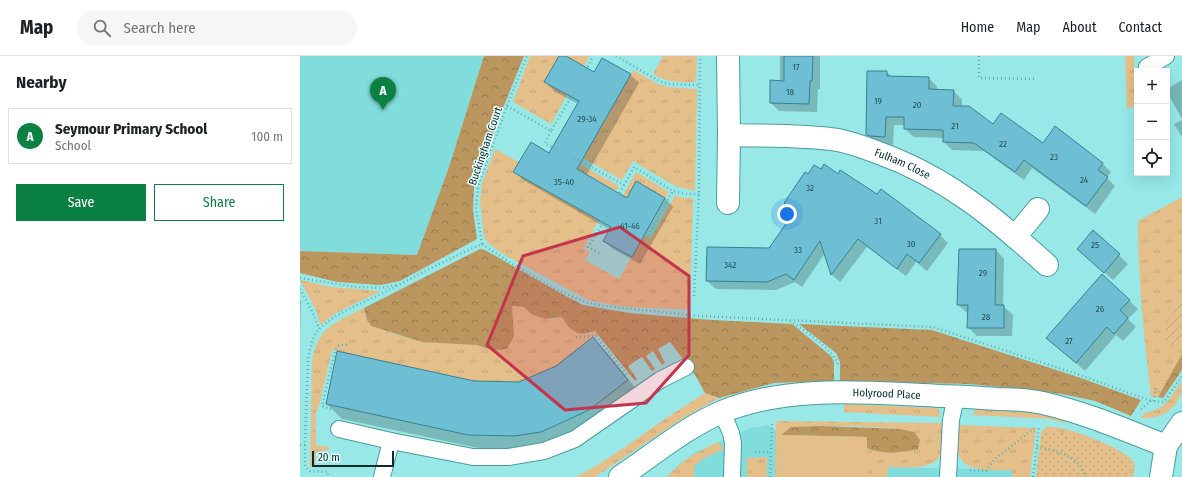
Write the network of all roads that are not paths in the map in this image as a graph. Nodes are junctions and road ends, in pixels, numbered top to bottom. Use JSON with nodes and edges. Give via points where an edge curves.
{"nodes":[{"id":1,"x":728,"y":56,"type":"edge"},
{"id":2,"x":1166,"y":56,"type":"edge"},
{"id":3,"x":1147,"y":67,"type":"dead end"},
{"id":4,"x":729,"y":135,"type":"junction"},
{"id":5,"x":728,"y":203,"type":"dead end"},
{"id":6,"x":1038,"y":209,"type":"dead end"},
{"id":7,"x":1015,"y":237,"type":"junction"},
{"id":8,"x":1047,"y":265,"type":"dead end"},
{"id":9,"x":686,"y":366,"type":"dead end"},
{"id":10,"x":956,"y":396,"type":"junction"},
{"id":11,"x":722,"y":412,"type":"junction"},
{"id":12,"x":1182,"y":423,"type":"edge"},
{"id":13,"x":339,"y":429,"type":"road end"},
{"id":14,"x":391,"y":441,"type":"junction"},
{"id":15,"x":1166,"y":446,"type":"junction"},
{"id":16,"x":948,"y":473,"type":"edge"},
{"id":17,"x":382,"y":477,"type":"edge"},
{"id":18,"x":620,"y":477,"type":"edge"},
{"id":19,"x":732,"y":477,"type":"edge"},
{"id":20,"x":1161,"y":477,"type":"edge"}],
"edges":[{"from":1,"to":4,"type":"street"},
{"from":2,"to":3,"type":"lane"},
{"from":4,"to":5,"type":"street"},
{"from":4,"to":7,"type":"street","name":"Fulham Close","via":[[808,137],[839,141],[900,160],[975,204]]},
{"from":6,"to":7,"type":"street"},
{"from":7,"to":8,"type":"street","name":"Fulham Close"},
{"from":9,"to":14,"type":"lane","via":[[660,380],[574,439],[544,451],[508,457],[473,457]]},
{"from":10,"to":11,"type":"street","name":"Holyrood Place","via":[[800,394],[771,398]]},
{"from":10,"to":15,"type":"street","name":"Holyrood Place","via":[[1042,402],[1078,412]]},
{"from":10,"to":16,"type":"lane","via":[[950,420]]},
{"from":11,"to":18,"type":"street","name":"Holyrood Place","via":[[694,427]]},
{"from":11,"to":19,"type":"lane","via":[[731,433]]},
{"from":12,"to":15,"type":"street"},
{"from":13,"to":14,"type":"lane"},
{"from":14,"to":17,"type":"lane"},
{"from":15,"to":20,"type":"street"}]}
